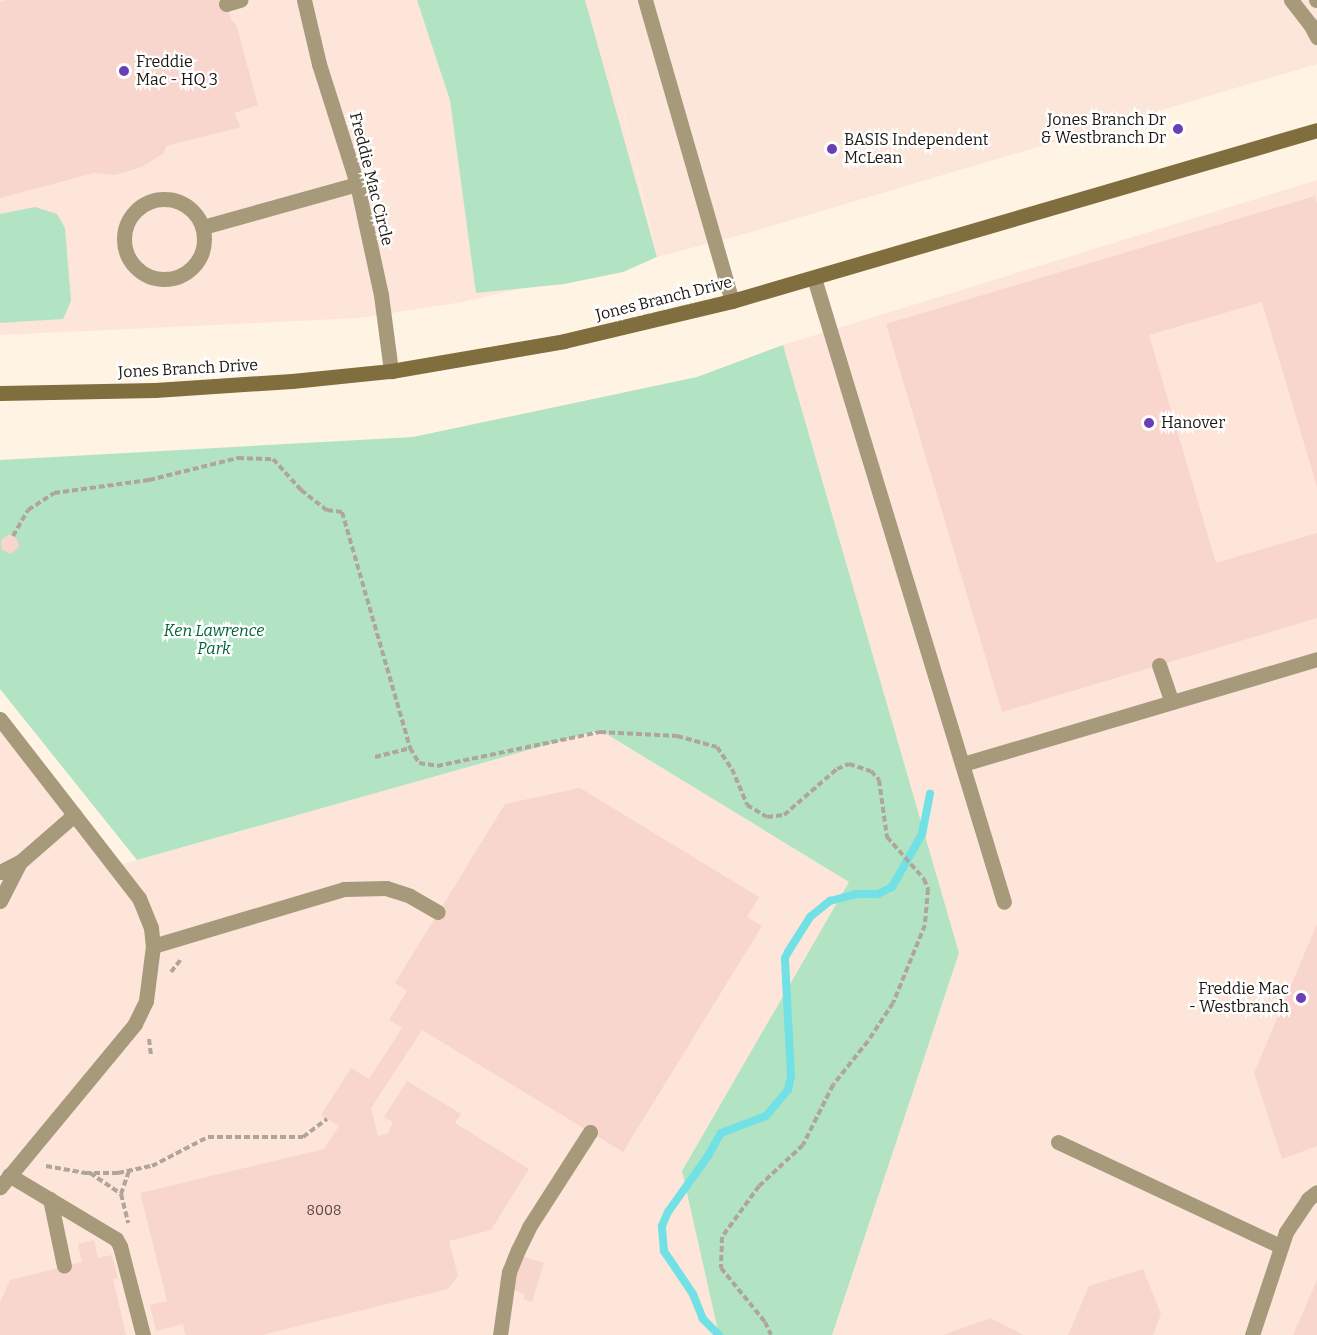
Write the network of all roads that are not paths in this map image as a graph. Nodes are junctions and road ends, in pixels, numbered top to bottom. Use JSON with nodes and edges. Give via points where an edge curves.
{"nodes":[{"id":1,"x":304,"y":0,"type":"edge"},
{"id":2,"x":645,"y":0,"type":"edge"},
{"id":3,"x":1291,"y":0,"type":"edge"},
{"id":4,"x":1317,"y":37,"type":"edge"},
{"id":5,"x":1317,"y":130,"type":"edge"},
{"id":6,"x":357,"y":184,"type":"junction"},
{"id":7,"x":202,"y":227,"type":"junction"},
{"id":8,"x":814,"y":278,"type":"junction"},
{"id":9,"x":732,"y":301,"type":"junction"},
{"id":10,"x":391,"y":370,"type":"junction"},
{"id":11,"x":0,"y":393,"type":"edge"},
{"id":12,"x":1317,"y":659,"type":"edge"},
{"id":13,"x":1159,"y":665,"type":"dead end"},
{"id":14,"x":1172,"y":702,"type":"junction"},
{"id":15,"x":0,"y":719,"type":"edge"},
{"id":16,"x":963,"y":764,"type":"junction"},
{"id":17,"x":74,"y":815,"type":"junction"},
{"id":18,"x":20,"y":862,"type":"junction"},
{"id":19,"x":0,"y":872,"type":"edge"},
{"id":20,"x":0,"y":901,"type":"edge"},
{"id":21,"x":1004,"y":902,"type":"dead end"},
{"id":22,"x":438,"y":912,"type":"dead end"},
{"id":23,"x":153,"y":946,"type":"junction"},
{"id":24,"x":590,"y":1132,"type":"dead end"},
{"id":25,"x":1058,"y":1142,"type":"dead end"},
{"id":26,"x":5,"y":1181,"type":"edge"},
{"id":27,"x":1317,"y":1192,"type":"edge"},
{"id":28,"x":50,"y":1199,"type":"junction"},
{"id":29,"x":1280,"y":1246,"type":"junction"},
{"id":30,"x":64,"y":1266,"type":"dead end"},
{"id":31,"x":143,"y":1335,"type":"edge"},
{"id":32,"x":500,"y":1335,"type":"edge"},
{"id":33,"x":1252,"y":1335,"type":"edge"}],
"edges":[{"from":1,"to":6,"type":"street","name":"Freddie Mac Circle","via":[[319,64]]},
{"from":2,"to":9,"type":"street"},
{"from":3,"to":4,"type":"street"},
{"from":5,"to":8,"type":"main road","name":"Jones Branch Drive"},
{"from":6,"to":7,"type":"street"},
{"from":6,"to":10,"type":"street","name":"Freddie Mac Circle","via":[[381,295]]},
{"from":7,"to":7,"type":"street","via":[[190,208],[180,202],[157,199],[129,218],[123,243],[134,267],[145,275],[158,279],[178,277],[195,265],[202,254]]},
{"from":8,"to":9,"type":"main road","name":"Jones Branch Drive"},
{"from":8,"to":16,"type":"street"},
{"from":9,"to":10,"type":"main road","name":"Jones Branch Drive","via":[[564,341]]},
{"from":10,"to":11,"type":"main road","name":"Jones Branch Drive","via":[[199,388]]},
{"from":12,"to":14,"type":"street"},
{"from":13,"to":14,"type":"street"},
{"from":14,"to":16,"type":"street"},
{"from":15,"to":17,"type":"street"},
{"from":16,"to":21,"type":"street"},
{"from":17,"to":18,"type":"street"},
{"from":17,"to":23,"type":"street","via":[[140,898]]},
{"from":18,"to":19,"type":"street"},
{"from":18,"to":20,"type":"street"},
{"from":22,"to":23,"type":"street","via":[[386,888],[344,889]]},
{"from":23,"to":26,"type":"street","via":[[146,1001],[135,1024]]},
{"from":24,"to":32,"type":"street","via":[[518,1250],[509,1272]]},
{"from":25,"to":29,"type":"street"},
{"from":26,"to":28,"type":"street"},
{"from":27,"to":29,"type":"street","via":[[1293,1218]]},
{"from":28,"to":30,"type":"street"},
{"from":28,"to":31,"type":"street","via":[[116,1239]]},
{"from":29,"to":33,"type":"street"}]}
